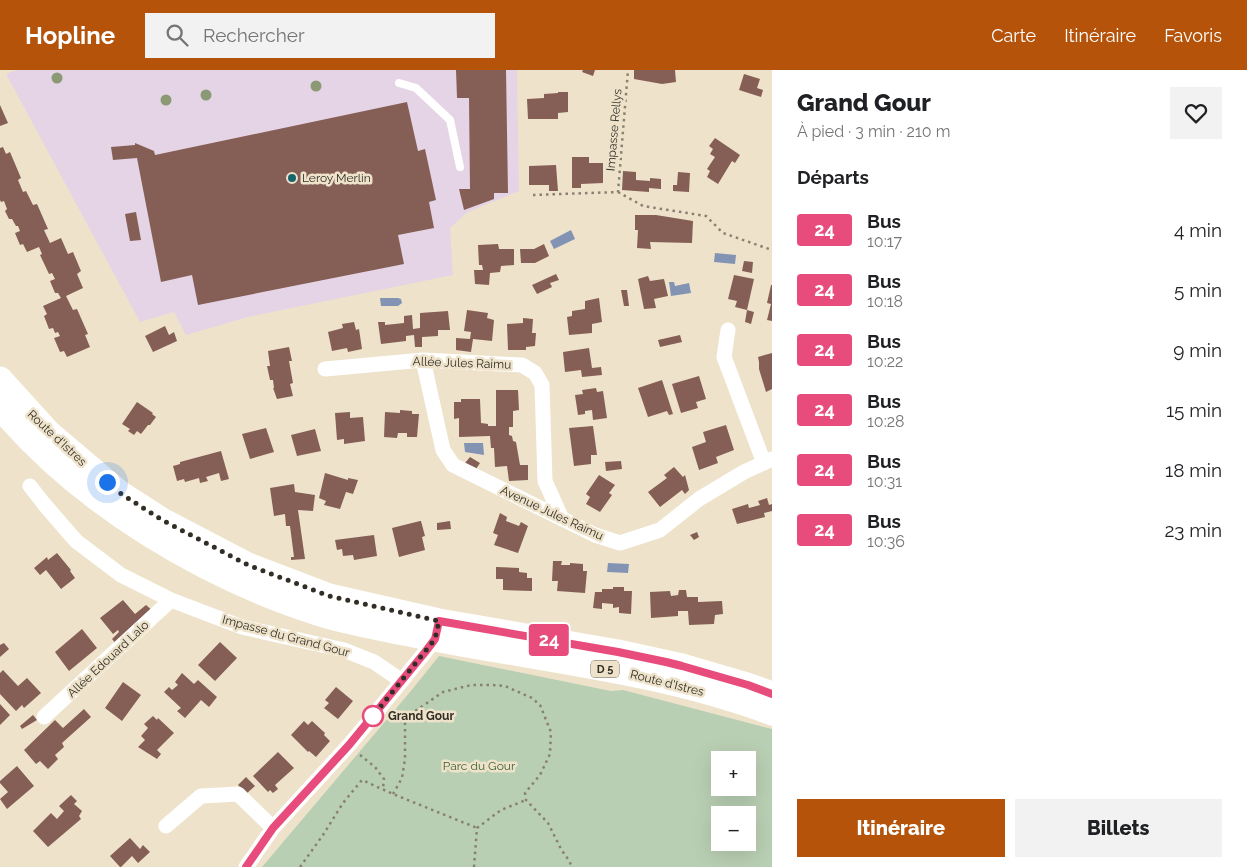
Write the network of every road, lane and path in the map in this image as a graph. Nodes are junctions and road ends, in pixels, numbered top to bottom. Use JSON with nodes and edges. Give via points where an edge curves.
{"nodes":[{"id":1,"x":628,"y":70,"type":"edge"},
{"id":2,"x":398,"y":83,"type":"dead end"},
{"id":3,"x":460,"y":167,"type":"dead end"},
{"id":4,"x":618,"y":192,"type":"junction"},
{"id":5,"x":533,"y":195,"type":"dead end"},
{"id":6,"x":772,"y":250,"type":"edge"},
{"id":7,"x":728,"y":330,"type":"dead end"},
{"id":8,"x":423,"y":360,"type":"junction"},
{"id":9,"x":325,"y":369,"type":"dead end"},
{"id":10,"x":0,"y":379,"type":"edge"},
{"id":11,"x":0,"y":407,"type":"edge"},
{"id":12,"x":768,"y":461,"type":"edge"},
{"id":13,"x":30,"y":486,"type":"dead end"},
{"id":14,"x":562,"y":519,"type":"junction"},
{"id":15,"x":171,"y":600,"type":"junction"},
{"id":16,"x":437,"y":630,"type":"junction"},
{"id":17,"x":402,"y":681,"type":"junction"},
{"id":18,"x":772,"y":694,"type":"edge"},
{"id":19,"x":772,"y":713,"type":"edge"},
{"id":20,"x":44,"y":717,"type":"dead end"},
{"id":21,"x":349,"y":745,"type":"junction"},
{"id":22,"x":383,"y":788,"type":"junction"},
{"id":23,"x":393,"y":794,"type":"junction"},
{"id":24,"x":526,"y":800,"type":"junction"},
{"id":25,"x":166,"y":826,"type":"dead end"},
{"id":26,"x":273,"y":828,"type":"junction"},
{"id":27,"x":477,"y":828,"type":"junction"},
{"id":28,"x":246,"y":867,"type":"edge"},
{"id":29,"x":300,"y":867,"type":"edge"},
{"id":30,"x":474,"y":867,"type":"edge"},
{"id":31,"x":570,"y":867,"type":"edge"}],
"edges":[{"from":1,"to":4,"type":"path","name":"Impasse Rellys"},
{"from":2,"to":3,"type":"lane","via":[[416,88],[450,120]]},
{"from":4,"to":5,"type":"path"},
{"from":4,"to":6,"type":"path","via":[[643,206],[706,216],[723,233]]},
{"from":7,"to":12,"type":"street","via":[[724,356]]},
{"from":8,"to":9,"type":"street","name":"Allée Jules Raimu"},
{"from":8,"to":14,"type":"street","name":"Avenue Jules Raimu","via":[[443,450],[453,464]]},
{"from":8,"to":14,"type":"street","name":"Allée Jules Raimu","via":[[522,365],[535,373],[542,385],[545,481]]},
{"from":10,"to":16,"type":"main road","name":"Route d'Istres","number":"D 5","via":[[68,450],[120,493],[162,520],[248,565],[329,596]]},
{"from":11,"to":16,"type":"main road","name":"Route d'Istres","number":"D 5","via":[[81,485],[138,527],[205,566],[327,616],[365,625]]},
{"from":12,"to":14,"type":"street","name":"Avenue Jules Raimu","via":[[699,499],[660,530],[620,543],[595,536]]},
{"from":13,"to":15,"type":"street","name":"Impasse du Grand Gour","via":[[76,541],[121,575]]},
{"from":15,"to":17,"type":"street","name":"Impasse du Grand Gour","via":[[242,626],[344,650],[374,662]]},
{"from":15,"to":20,"type":"street","name":"Allée Edouard Lalo"},
{"from":16,"to":17,"type":"street"},
{"from":16,"to":18,"type":"main road","name":"Route d'Istres","number":"D 5","via":[[618,652],[710,674]]},
{"from":16,"to":19,"type":"main road","name":"Route d'Istres","number":"D 5","via":[[675,684]]},
{"from":17,"to":21,"type":"street"},
{"from":21,"to":22,"type":"path","via":[[375,767],[384,779]]},
{"from":21,"to":26,"type":"street"},
{"from":22,"to":23,"type":"path"},
{"from":22,"to":29,"type":"path","via":[[362,780]]},
{"from":23,"to":24,"type":"path","via":[[402,778],[406,759],[405,718],[443,692],[492,684],[506,686],[532,698],[540,705],[551,732],[550,754],[540,775],[525,793]]},
{"from":23,"to":27,"type":"path"},
{"from":24,"to":27,"type":"path","via":[[501,810]]},
{"from":24,"to":31,"type":"path","via":[[548,823]]},
{"from":25,"to":26,"type":"street","via":[[201,796],[238,794]]},
{"from":26,"to":28,"type":"street"},
{"from":27,"to":30,"type":"path"}]}
